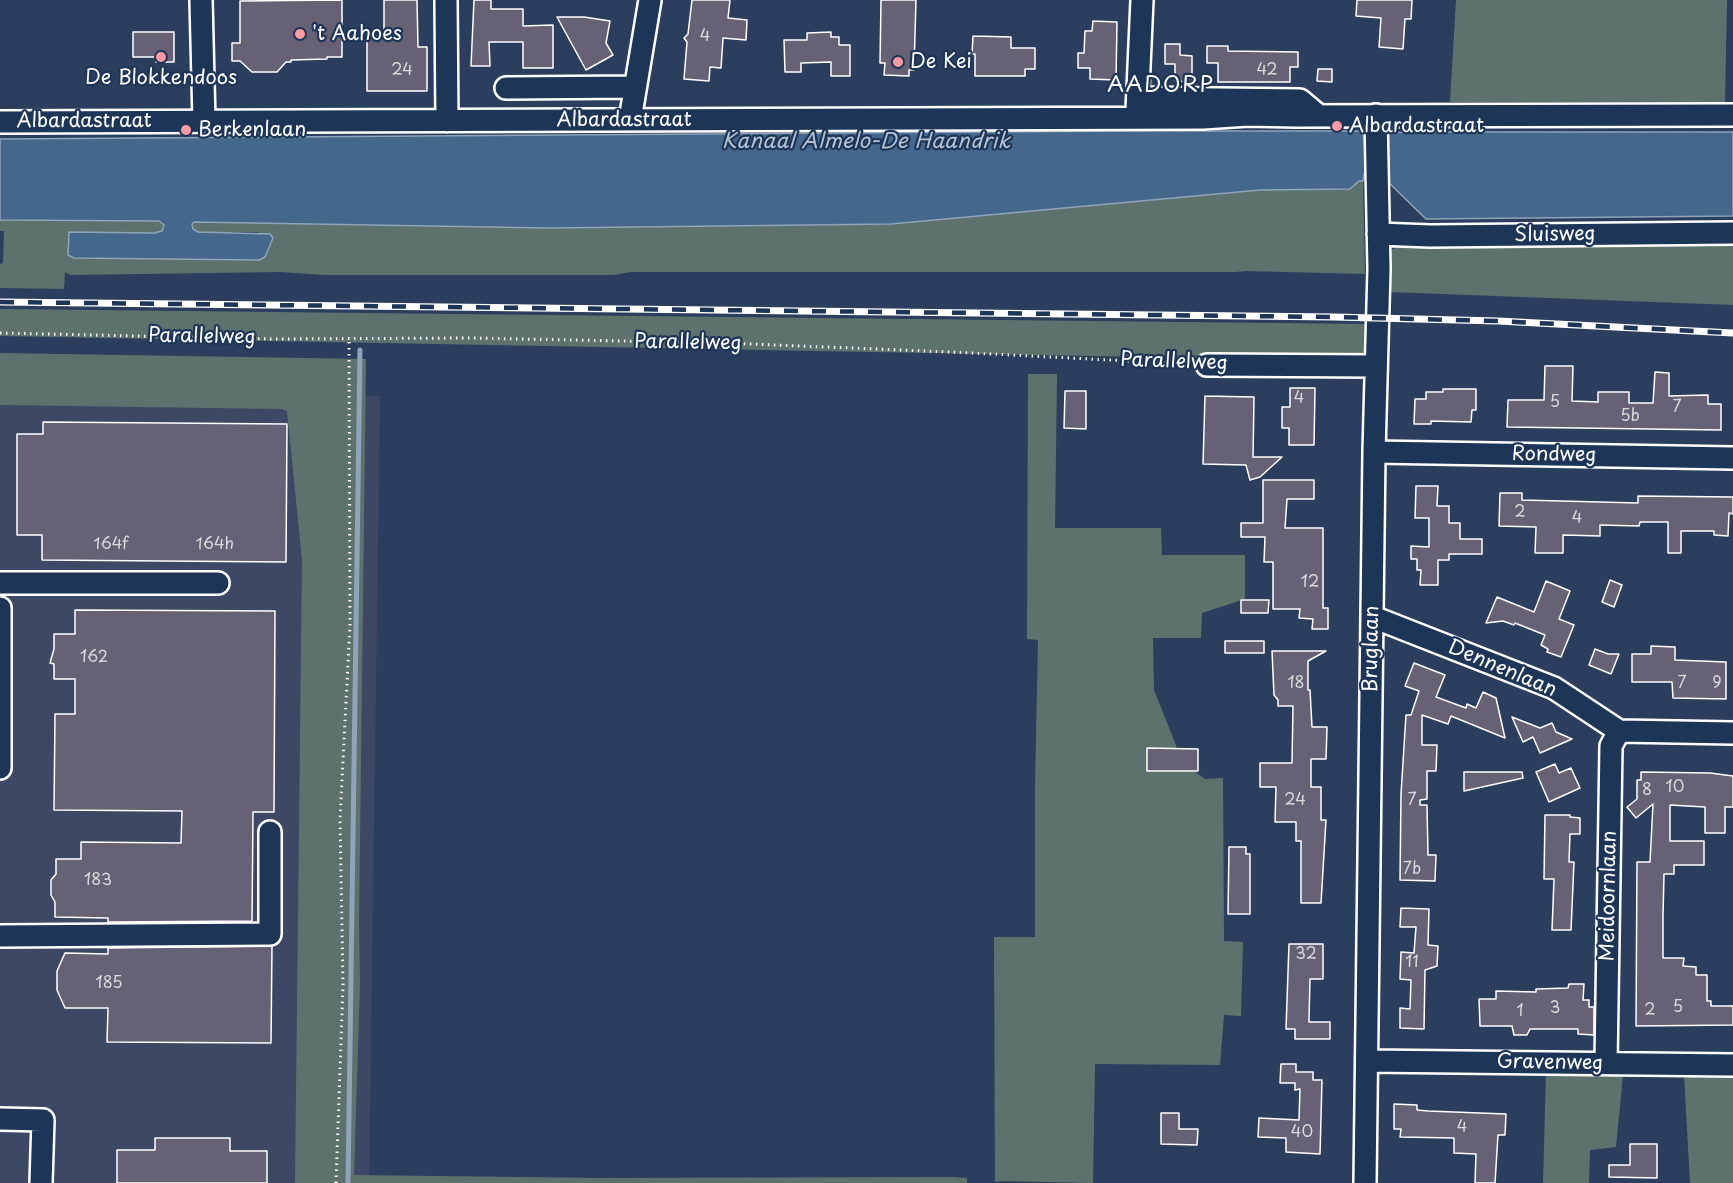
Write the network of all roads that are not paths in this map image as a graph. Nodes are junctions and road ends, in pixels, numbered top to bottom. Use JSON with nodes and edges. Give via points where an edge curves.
{"nodes":[{"id":1,"x":446,"y":0,"type":"edge"},
{"id":2,"x":650,"y":0,"type":"edge"},
{"id":3,"x":1142,"y":0,"type":"edge"},
{"id":4,"x":202,"y":10,"type":"edge"},
{"id":5,"x":635,"y":87,"type":"junction"},
{"id":6,"x":506,"y":88,"type":"dead end"},
{"id":7,"x":1137,"y":108,"type":"junction"},
{"id":8,"x":1376,"y":115,"type":"junction"},
{"id":9,"x":1733,"y":115,"type":"edge"},
{"id":10,"x":630,"y":120,"type":"junction"},
{"id":11,"x":204,"y":121,"type":"junction"},
{"id":12,"x":447,"y":121,"type":"junction"},
{"id":13,"x":0,"y":122,"type":"edge"},
{"id":14,"x":1733,"y":233,"type":"edge"},
{"id":15,"x":1378,"y":234,"type":"junction"},
{"id":16,"x":1207,"y":365,"type":"road end"},
{"id":17,"x":1376,"y":366,"type":"junction"},
{"id":18,"x":1374,"y":453,"type":"junction"},
{"id":19,"x":1733,"y":458,"type":"edge"},
{"id":20,"x":0,"y":583,"type":"edge"},
{"id":21,"x":218,"y":583,"type":"dead end"},
{"id":22,"x":0,"y":608,"type":"edge"},
{"id":23,"x":1373,"y":616,"type":"junction"},
{"id":24,"x":1619,"y":731,"type":"junction"},
{"id":25,"x":1733,"y":733,"type":"edge"},
{"id":26,"x":0,"y":768,"type":"edge"},
{"id":27,"x":270,"y":832,"type":"dead end"},
{"id":28,"x":0,"y":936,"type":"edge"},
{"id":29,"x":1367,"y":1061,"type":"junction"},
{"id":30,"x":1606,"y":1063,"type":"junction"},
{"id":31,"x":1733,"y":1065,"type":"edge"},
{"id":32,"x":0,"y":1119,"type":"edge"},
{"id":33,"x":41,"y":1183,"type":"edge"},
{"id":34,"x":1365,"y":1183,"type":"edge"}],
"edges":[{"from":1,"to":12,"type":"street"},
{"from":2,"to":5,"type":"street"},
{"from":3,"to":7,"type":"street"},
{"from":4,"to":11,"type":"street"},
{"from":5,"to":6,"type":"street","name":"Albardastraat"},
{"from":5,"to":10,"type":"street"},
{"from":7,"to":8,"type":"street","name":"Albardastraat","via":[[1203,118]]},
{"from":7,"to":10,"type":"street","name":"Albardastraat"},
{"from":8,"to":9,"type":"street","name":"Albardastraat"},
{"from":8,"to":15,"type":"street","name":"Bruglaan"},
{"from":10,"to":12,"type":"street","name":"Albardastraat"},
{"from":11,"to":12,"type":"street","name":"Albardastraat"},
{"from":11,"to":13,"type":"street","name":"Albardastraat"},
{"from":14,"to":15,"type":"street","name":"Sluisweg"},
{"from":15,"to":17,"type":"street","name":"Bruglaan"},
{"from":16,"to":17,"type":"street","name":"Parallelweg"},
{"from":17,"to":18,"type":"street","name":"Bruglaan"},
{"from":18,"to":19,"type":"street","name":"Rondweg"},
{"from":18,"to":23,"type":"street","name":"Bruglaan"},
{"from":20,"to":21,"type":"street"},
{"from":22,"to":26,"type":"street"},
{"from":23,"to":24,"type":"street","name":"Dennenlaan","via":[[1554,688]]},
{"from":23,"to":29,"type":"street","name":"Bruglaan"},
{"from":24,"to":25,"type":"street"},
{"from":24,"to":30,"type":"street","name":"Meidoornlaan","via":[[1611,746]]},
{"from":27,"to":28,"type":"street","via":[[270,934]]},
{"from":29,"to":30,"type":"street","name":"Gravenweg"},
{"from":29,"to":34,"type":"street","name":"Bruglaan"},
{"from":30,"to":31,"type":"street","name":"Gravenweg"},
{"from":32,"to":33,"type":"street","via":[[43,1120]]}]}
